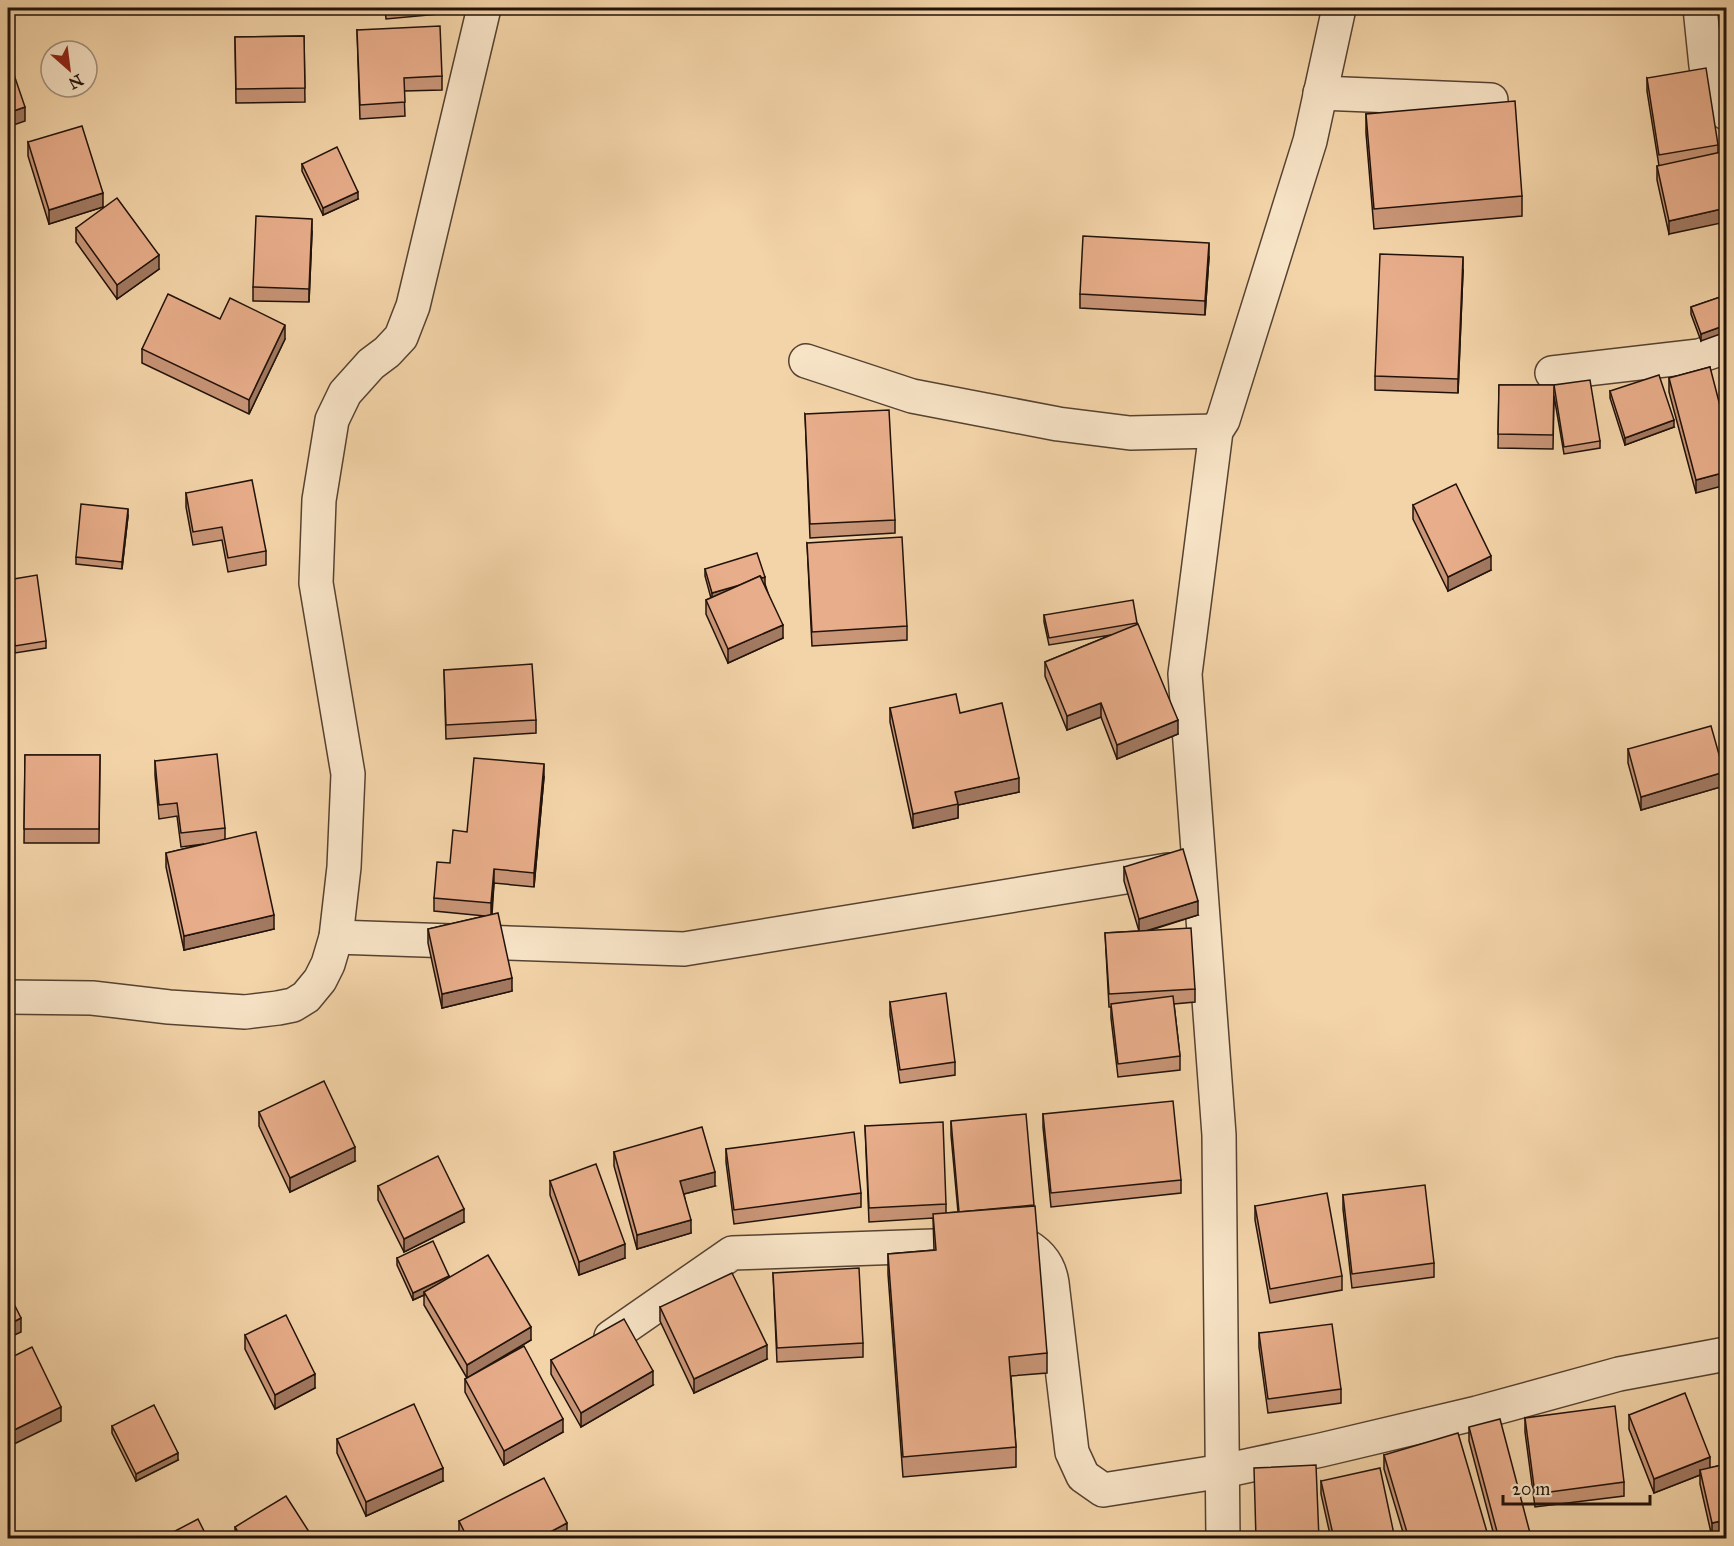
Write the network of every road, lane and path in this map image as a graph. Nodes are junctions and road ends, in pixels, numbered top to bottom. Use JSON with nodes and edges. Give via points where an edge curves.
{"nodes":[{"id":1,"x":484,"y":8,"type":"edge"},
{"id":2,"x":1339,"y":8,"type":"edge"},
{"id":3,"x":1701,"y":8,"type":"edge"},
{"id":4,"x":1320,"y":93,"type":"junction"},
{"id":5,"x":1491,"y":100,"type":"dead end"},
{"id":6,"x":1726,"y":113,"type":"edge"},
{"id":7,"x":1726,"y":347,"type":"edge"},
{"id":8,"x":806,"y":361,"type":"dead end"},
{"id":9,"x":1552,"y":373,"type":"dead end"},
{"id":10,"x":1216,"y":431,"type":"junction"},
{"id":11,"x":1198,"y":865,"type":"junction"},
{"id":12,"x":336,"y":937,"type":"junction"},
{"id":13,"x":8,"y":997,"type":"edge"},
{"id":14,"x":611,"y":1337,"type":"edge"},
{"id":15,"x":1726,"y":1354,"type":"edge"},
{"id":16,"x":1223,"y":1471,"type":"junction"},
{"id":17,"x":1223,"y":1539,"type":"edge"}],
"edges":[{"from":1,"to":12,"type":"street","via":[[413,306],[401,337],[345,393],[332,420],[319,500],[316,583],[348,774]]},
{"from":2,"to":4,"type":"street"},
{"from":3,"to":6,"type":"street","via":[[1706,66]]},
{"from":4,"to":5,"type":"street"},
{"from":4,"to":10,"type":"street","via":[[1310,141]]},
{"from":7,"to":9,"type":"street","via":[[1700,356]]},
{"from":8,"to":10,"type":"street","via":[[912,396],[1058,424],[1130,434]]},
{"from":10,"to":11,"type":"street","via":[[1185,674]]},
{"from":11,"to":12,"type":"street","via":[[684,949]]},
{"from":11,"to":16,"type":"street","via":[[1219,1135]]},
{"from":12,"to":13,"type":"street","via":[[320,980],[306,997],[278,1008],[245,1012],[92,998]]},
{"from":14,"to":16,"type":"street","via":[[732,1253],[1020,1242],[1040,1255],[1051,1276],[1072,1452],[1083,1476],[1103,1490]]},
{"from":15,"to":16,"type":"street","via":[[1620,1374],[1477,1413]]},
{"from":16,"to":17,"type":"street"}]}
